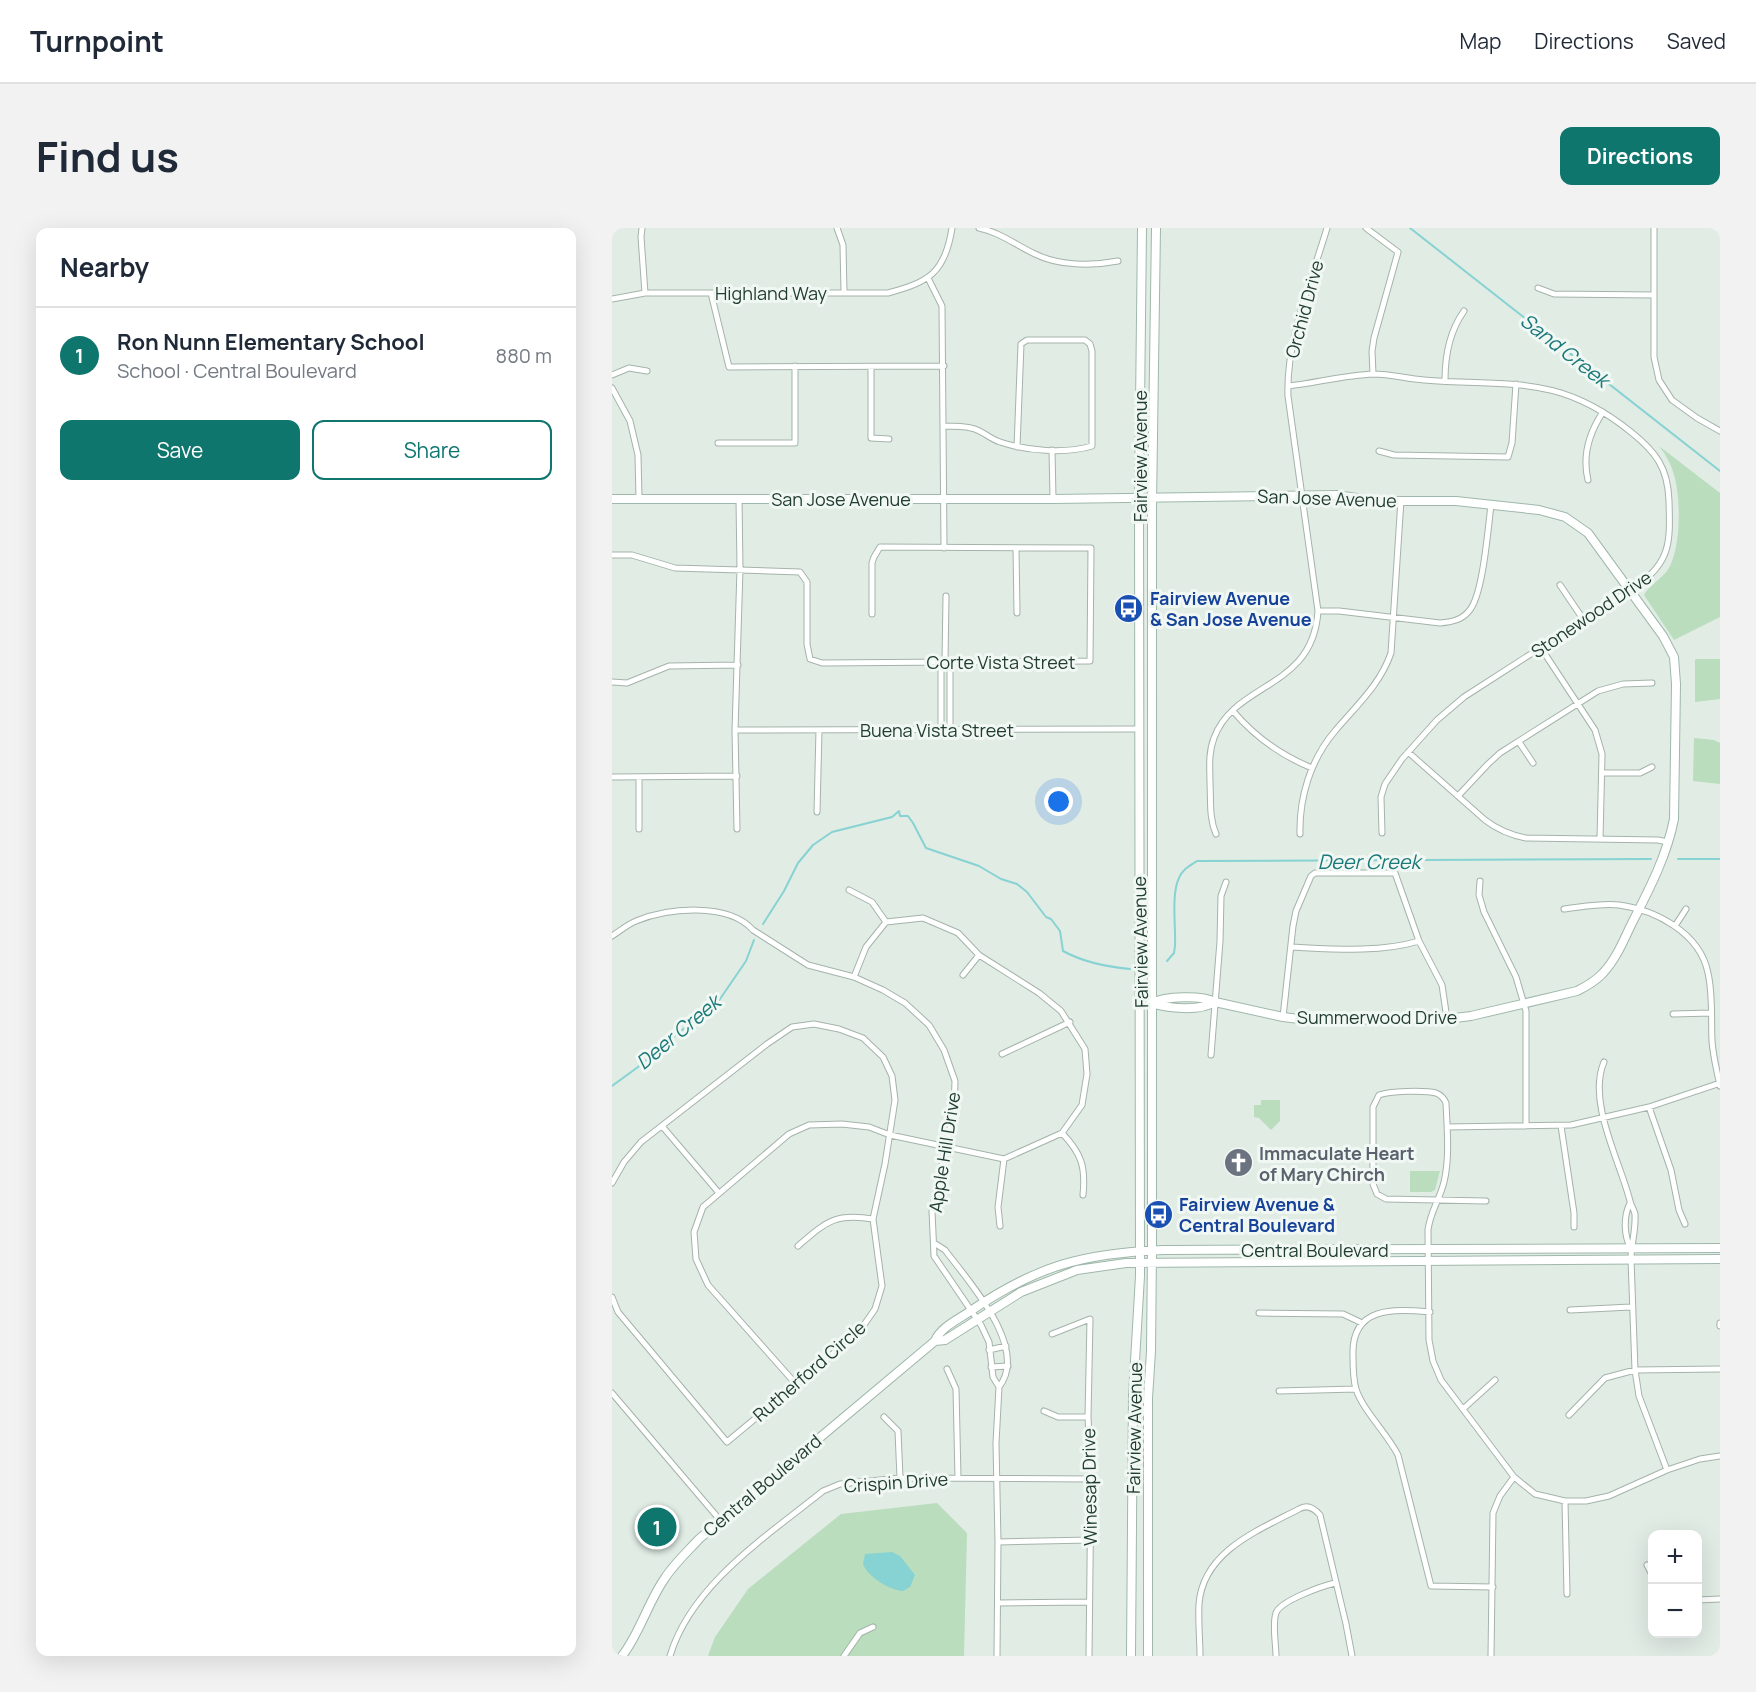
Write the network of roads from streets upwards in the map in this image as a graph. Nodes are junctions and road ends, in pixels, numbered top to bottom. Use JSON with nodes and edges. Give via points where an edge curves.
{"nodes":[{"id":1,"x":642,"y":228,"type":"edge"},
{"id":2,"x":837,"y":228,"type":"edge"},
{"id":3,"x":952,"y":228,"type":"edge"},
{"id":4,"x":979,"y":228,"type":"edge"},
{"id":5,"x":1142,"y":228,"type":"edge"},
{"id":6,"x":1156,"y":228,"type":"edge"},
{"id":7,"x":1327,"y":228,"type":"edge"},
{"id":8,"x":1366,"y":228,"type":"edge"},
{"id":9,"x":1654,"y":228,"type":"edge"},
{"id":10,"x":1118,"y":261,"type":"dead end"},
{"id":11,"x":928,"y":278,"type":"junction"},
{"id":12,"x":1538,"y":288,"type":"dead end"},
{"id":13,"x":844,"y":292,"type":"junction"},
{"id":14,"x":645,"y":293,"type":"junction"},
{"id":15,"x":711,"y":293,"type":"junction"},
{"id":16,"x":1654,"y":295,"type":"junction"},
{"id":17,"x":612,"y":299,"type":"edge"},
{"id":18,"x":1464,"y":311,"type":"dead end"},
{"id":19,"x":795,"y":366,"type":"junction"},
{"id":20,"x":944,"y":366,"type":"junction"},
{"id":21,"x":870,"y":368,"type":"junction"},
{"id":22,"x":647,"y":371,"type":"dead end"},
{"id":23,"x":1373,"y":374,"type":"junction"},
{"id":24,"x":612,"y":375,"type":"edge"},
{"id":25,"x":1445,"y":380,"type":"junction"},
{"id":26,"x":1516,"y":384,"type":"junction"},
{"id":27,"x":1288,"y":386,"type":"junction"},
{"id":28,"x":612,"y":388,"type":"edge"},
{"id":29,"x":1603,"y":412,"type":"junction"},
{"id":30,"x":944,"y":426,"type":"junction"},
{"id":31,"x":1720,"y":431,"type":"edge"},
{"id":32,"x":889,"y":439,"type":"dead end"},
{"id":33,"x":718,"y":443,"type":"dead end"},
{"id":34,"x":1017,"y":447,"type":"junction"},
{"id":35,"x":1052,"y":450,"type":"junction"},
{"id":36,"x":1379,"y":451,"type":"dead end"},
{"id":37,"x":1588,"y":480,"type":"dead end"},
{"id":38,"x":1302,"y":495,"type":"junction"},
{"id":39,"x":1139,"y":497,"type":"junction"},
{"id":40,"x":1152,"y":497,"type":"junction"},
{"id":41,"x":612,"y":499,"type":"edge"},
{"id":42,"x":739,"y":499,"type":"junction"},
{"id":43,"x":943,"y":499,"type":"junction"},
{"id":44,"x":1053,"y":499,"type":"junction"},
{"id":45,"x":639,"y":500,"type":"junction"},
{"id":46,"x":1401,"y":500,"type":"junction"},
{"id":47,"x":1491,"y":505,"type":"junction"},
{"id":48,"x":944,"y":548,"type":"junction"},
{"id":49,"x":1016,"y":548,"type":"junction"},
{"id":50,"x":612,"y":555,"type":"edge"},
{"id":51,"x":740,"y":569,"type":"junction"},
{"id":52,"x":1560,"y":585,"type":"dead end"},
{"id":53,"x":1629,"y":591,"type":"junction"},
{"id":54,"x":946,"y":596,"type":"dead end"},
{"id":55,"x":1318,"y":611,"type":"junction"},
{"id":56,"x":1017,"y":612,"type":"dead end"},
{"id":57,"x":872,"y":614,"type":"dead end"},
{"id":58,"x":1394,"y":617,"type":"junction"},
{"id":59,"x":1583,"y":619,"type":"junction"},
{"id":60,"x":1541,"y":648,"type":"junction"},
{"id":61,"x":945,"y":662,"type":"junction"},
{"id":62,"x":738,"y":665,"type":"junction"},
{"id":63,"x":612,"y":682,"type":"edge"},
{"id":64,"x":1652,"y":683,"type":"dead end"},
{"id":65,"x":1577,"y":704,"type":"junction"},
{"id":66,"x":1233,"y":711,"type":"junction"},
{"id":67,"x":941,"y":729,"type":"junction"},
{"id":68,"x":950,"y":729,"type":"junction"},
{"id":69,"x":1139,"y":729,"type":"junction"},
{"id":70,"x":735,"y":730,"type":"junction"},
{"id":71,"x":819,"y":730,"type":"junction"},
{"id":72,"x":1519,"y":742,"type":"junction"},
{"id":73,"x":1408,"y":752,"type":"junction"},
{"id":74,"x":1533,"y":762,"type":"dead end"},
{"id":75,"x":1652,"y":766,"type":"dead end"},
{"id":76,"x":1312,"y":768,"type":"junction"},
{"id":77,"x":1602,"y":773,"type":"junction"},
{"id":78,"x":736,"y":776,"type":"junction"},
{"id":79,"x":612,"y":777,"type":"edge"},
{"id":80,"x":639,"y":777,"type":"junction"},
{"id":81,"x":1458,"y":796,"type":"junction"},
{"id":82,"x":817,"y":812,"type":"dead end"},
{"id":83,"x":639,"y":828,"type":"dead end"},
{"id":84,"x":736,"y":829,"type":"dead end"},
{"id":85,"x":1382,"y":833,"type":"dead end"},
{"id":86,"x":1216,"y":834,"type":"dead end"},
{"id":87,"x":1300,"y":834,"type":"dead end"},
{"id":88,"x":1600,"y":839,"type":"junction"},
{"id":89,"x":1668,"y":842,"type":"junction"},
{"id":90,"x":1480,"y":881,"type":"dead end"},
{"id":91,"x":1226,"y":882,"type":"dead end"},
{"id":92,"x":849,"y":890,"type":"dead end"},
{"id":93,"x":1564,"y":909,"type":"dead end"},
{"id":94,"x":1639,"y":909,"type":"junction"},
{"id":95,"x":1686,"y":909,"type":"dead end"},
{"id":96,"x":886,"y":922,"type":"junction"},
{"id":97,"x":1675,"y":926,"type":"junction"},
{"id":98,"x":612,"y":936,"type":"edge"},
{"id":99,"x":1419,"y":940,"type":"junction"},
{"id":100,"x":1291,"y":947,"type":"junction"},
{"id":101,"x":979,"y":956,"type":"junction"},
{"id":102,"x":963,"y":975,"type":"dead end"},
{"id":103,"x":854,"y":977,"type":"junction"},
{"id":104,"x":1215,"y":1002,"type":"junction"},
{"id":105,"x":1141,"y":1003,"type":"junction"},
{"id":106,"x":1152,"y":1003,"type":"junction"},
{"id":107,"x":1524,"y":1004,"type":"junction"},
{"id":108,"x":1711,"y":1013,"type":"junction"},
{"id":109,"x":1672,"y":1014,"type":"dead end"},
{"id":110,"x":1283,"y":1017,"type":"junction"},
{"id":111,"x":1447,"y":1019,"type":"junction"},
{"id":112,"x":1070,"y":1022,"type":"junction"},
{"id":113,"x":1002,"y":1054,"type":"dead end"},
{"id":114,"x":1211,"y":1055,"type":"dead end"},
{"id":115,"x":1604,"y":1062,"type":"dead end"},
{"id":116,"x":1720,"y":1084,"type":"edge"},
{"id":117,"x":1648,"y":1107,"type":"junction"},
{"id":118,"x":1604,"y":1118,"type":"junction"},
{"id":119,"x":662,"y":1126,"type":"junction"},
{"id":120,"x":1526,"y":1126,"type":"junction"},
{"id":121,"x":1561,"y":1126,"type":"junction"},
{"id":122,"x":1447,"y":1127,"type":"junction"},
{"id":123,"x":1062,"y":1133,"type":"junction"},
{"id":124,"x":890,"y":1136,"type":"junction"},
{"id":125,"x":947,"y":1148,"type":"junction"},
{"id":126,"x":1005,"y":1160,"type":"junction"},
{"id":127,"x":612,"y":1183,"type":"edge"},
{"id":128,"x":719,"y":1193,"type":"junction"},
{"id":129,"x":1083,"y":1195,"type":"dead end"},
{"id":130,"x":1437,"y":1200,"type":"junction"},
{"id":131,"x":1486,"y":1201,"type":"dead end"},
{"id":132,"x":873,"y":1219,"type":"junction"},
{"id":133,"x":1685,"y":1224,"type":"dead end"},
{"id":134,"x":1000,"y":1226,"type":"dead end"},
{"id":135,"x":1574,"y":1227,"type":"dead end"},
{"id":136,"x":934,"y":1243,"type":"junction"},
{"id":137,"x":798,"y":1246,"type":"dead end"},
{"id":138,"x":1720,"y":1248,"type":"edge"},
{"id":139,"x":1631,"y":1249,"type":"junction"},
{"id":140,"x":1428,"y":1250,"type":"junction"},
{"id":141,"x":1140,"y":1251,"type":"junction"},
{"id":142,"x":1152,"y":1251,"type":"junction"},
{"id":143,"x":1720,"y":1259,"type":"edge"},
{"id":144,"x":1631,"y":1260,"type":"junction"},
{"id":145,"x":1428,"y":1261,"type":"junction"},
{"id":146,"x":954,"y":1263,"type":"junction"},
{"id":147,"x":1140,"y":1263,"type":"junction"},
{"id":148,"x":1152,"y":1263,"type":"junction"},
{"id":149,"x":942,"y":1270,"type":"junction"},
{"id":150,"x":965,"y":1277,"type":"junction"},
{"id":151,"x":953,"y":1285,"type":"junction"},
{"id":152,"x":612,"y":1297,"type":"edge"},
{"id":153,"x":983,"y":1302,"type":"junction"},
{"id":154,"x":1631,"y":1307,"type":"junction"},
{"id":155,"x":1570,"y":1310,"type":"dead end"},
{"id":156,"x":971,"y":1311,"type":"junction"},
{"id":157,"x":989,"y":1311,"type":"junction"},
{"id":158,"x":1430,"y":1312,"type":"junction"},
{"id":159,"x":1259,"y":1313,"type":"dead end"},
{"id":160,"x":977,"y":1319,"type":"junction"},
{"id":161,"x":1362,"y":1323,"type":"junction"},
{"id":162,"x":1052,"y":1334,"type":"dead end"},
{"id":163,"x":934,"y":1341,"type":"junction"},
{"id":164,"x":1006,"y":1346,"type":"junction"},
{"id":165,"x":989,"y":1350,"type":"junction"},
{"id":166,"x":1008,"y":1366,"type":"junction"},
{"id":167,"x":991,"y":1367,"type":"junction"},
{"id":168,"x":947,"y":1369,"type":"dead end"},
{"id":169,"x":1720,"y":1369,"type":"edge"},
{"id":170,"x":1635,"y":1370,"type":"junction"},
{"id":171,"x":1495,"y":1380,"type":"dead end"},
{"id":172,"x":795,"y":1383,"type":"junction"},
{"id":173,"x":999,"y":1387,"type":"junction"},
{"id":174,"x":1356,"y":1389,"type":"junction"},
{"id":175,"x":1279,"y":1391,"type":"dead end"},
{"id":176,"x":612,"y":1393,"type":"edge"},
{"id":177,"x":1463,"y":1409,"type":"junction"},
{"id":178,"x":1044,"y":1411,"type":"dead end"},
{"id":179,"x":1569,"y":1415,"type":"dead end"},
{"id":180,"x":884,"y":1417,"type":"dead end"},
{"id":181,"x":1088,"y":1417,"type":"junction"},
{"id":182,"x":1720,"y":1456,"type":"edge"},
{"id":183,"x":1667,"y":1470,"type":"junction"},
{"id":184,"x":1514,"y":1477,"type":"junction"},
{"id":185,"x":900,"y":1478,"type":"junction"},
{"id":186,"x":958,"y":1478,"type":"junction"},
{"id":187,"x":996,"y":1478,"type":"junction"},
{"id":188,"x":1091,"y":1479,"type":"junction"},
{"id":189,"x":1565,"y":1500,"type":"junction"},
{"id":190,"x":720,"y":1520,"type":"junction"},
{"id":191,"x":1090,"y":1540,"type":"junction"},
{"id":192,"x":998,"y":1542,"type":"junction"},
{"id":193,"x":1335,"y":1583,"type":"junction"},
{"id":194,"x":1492,"y":1587,"type":"junction"},
{"id":195,"x":1568,"y":1594,"type":"dead end"},
{"id":196,"x":1720,"y":1599,"type":"edge"},
{"id":197,"x":1702,"y":1600,"type":"edge"},
{"id":198,"x":1088,"y":1602,"type":"junction"},
{"id":199,"x":998,"y":1603,"type":"junction"},
{"id":200,"x":873,"y":1627,"type":"dead end"},
{"id":201,"x":622,"y":1656,"type":"edge"},
{"id":202,"x":670,"y":1656,"type":"edge"},
{"id":203,"x":844,"y":1656,"type":"edge"},
{"id":204,"x":997,"y":1656,"type":"edge"},
{"id":205,"x":1089,"y":1656,"type":"edge"},
{"id":206,"x":1131,"y":1656,"type":"edge"},
{"id":207,"x":1148,"y":1656,"type":"edge"},
{"id":208,"x":1200,"y":1656,"type":"edge"},
{"id":209,"x":1275,"y":1656,"type":"edge"},
{"id":210,"x":1352,"y":1656,"type":"edge"},
{"id":211,"x":1491,"y":1656,"type":"edge"}],
"edges":[{"from":1,"to":14,"type":"street"},
{"from":2,"to":13,"type":"street","via":[[843,245]]},
{"from":3,"to":11,"type":"street","via":[[942,264]]},
{"from":4,"to":10,"type":"street","via":[[1038,256],[1059,261]]},
{"from":5,"to":39,"type":"street","name":"Fairview Avenue"},
{"from":6,"to":40,"type":"street","name":"Fairview Avenue"},
{"from":7,"to":27,"type":"street","name":"Orchid Drive","via":[[1289,360]]},
{"from":8,"to":23,"type":"street","via":[[1398,252],[1374,338]]},
{"from":9,"to":16,"type":"street"},
{"from":11,"to":13,"type":"street","name":"Highland Way","via":[[888,293]]},
{"from":11,"to":20,"type":"street","via":[[942,306]]},
{"from":12,"to":16,"type":"street","via":[[1554,294]]},
{"from":13,"to":15,"type":"street","name":"Highland Way"},
{"from":14,"to":15,"type":"street","name":"Highland Way"},
{"from":14,"to":17,"type":"street","name":"Highland Way"},
{"from":15,"to":19,"type":"street","via":[[729,367]]},
{"from":16,"to":31,"type":"street","via":[[1654,357],[1659,380],[1672,400]]},
{"from":18,"to":25,"type":"street","via":[[1449,341]]},
{"from":19,"to":21,"type":"street"},
{"from":19,"to":33,"type":"street","via":[[795,443]]},
{"from":20,"to":21,"type":"street"},
{"from":20,"to":30,"type":"street"},
{"from":21,"to":32,"type":"street","via":[[870,438]]},
{"from":22,"to":24,"type":"street","via":[[629,368]]},
{"from":23,"to":25,"type":"street","name":"Stonewood Drive"},
{"from":23,"to":27,"type":"street","name":"Stonewood Drive"},
{"from":25,"to":26,"type":"street","name":"Stonewood Drive"},
{"from":26,"to":29,"type":"street","name":"Stonewood Drive","via":[[1566,393]]},
{"from":26,"to":36,"type":"street","via":[[1508,457]]},
{"from":27,"to":38,"type":"street","name":"Orchid Drive"},
{"from":28,"to":45,"type":"street","via":[[630,421],[638,454]]},
{"from":29,"to":37,"type":"street","via":[[1587,448]]},
{"from":29,"to":53,"type":"street","name":"Stonewood Drive","via":[[1648,446],[1661,465],[1668,486],[1669,545],[1665,559],[1651,576]]},
{"from":30,"to":34,"type":"street","via":[[973,428]]},
{"from":30,"to":43,"type":"street"},
{"from":34,"to":35,"type":"street"},
{"from":34,"to":35,"type":"street","via":[[1020,344],[1027,340],[1085,340],[1092,351],[1092,446]]},
{"from":35,"to":44,"type":"street"},
{"from":38,"to":40,"type":"street","name":"San Jose Avenue"},
{"from":38,"to":46,"type":"street","name":"San Jose Avenue"},
{"from":38,"to":55,"type":"street","name":"Orchid Drive"},
{"from":39,"to":40,"type":"street","name":"San Jose Avenue"},
{"from":39,"to":44,"type":"street","name":"San Jose Avenue"},
{"from":39,"to":69,"type":"street","name":"Fairview Avenue"},
{"from":40,"to":106,"type":"street","name":"Fairview Avenue"},
{"from":41,"to":45,"type":"street","name":"San Jose Avenue"},
{"from":42,"to":43,"type":"street","name":"San Jose Avenue"},
{"from":42,"to":45,"type":"street","name":"San Jose Avenue"},
{"from":42,"to":51,"type":"street"},
{"from":43,"to":44,"type":"street","name":"San Jose Avenue"},
{"from":43,"to":48,"type":"street"},
{"from":46,"to":47,"type":"street","name":"San Jose Avenue"},
{"from":46,"to":58,"type":"street"},
{"from":47,"to":53,"type":"street","name":"San Jose Avenue","via":[[1554,513],[1577,524],[1594,540]]},
{"from":47,"to":58,"type":"street","via":[[1479,592],[1470,610],[1450,622],[1440,623]]},
{"from":48,"to":49,"type":"street","name":"Corte Vista Street"},
{"from":48,"to":57,"type":"street","name":"Corte Vista Street","via":[[880,547],[872,563]]},
{"from":49,"to":56,"type":"street"},
{"from":49,"to":61,"type":"street","name":"Corte Vista Street","via":[[1091,548],[1090,661]]},
{"from":50,"to":51,"type":"street","via":[[632,555],[675,568]]},
{"from":51,"to":61,"type":"street","name":"Corte Vista Street","via":[[800,572],[807,582],[810,658],[822,663]]},
{"from":51,"to":62,"type":"street"},
{"from":52,"to":59,"type":"street"},
{"from":53,"to":59,"type":"street","name":"Stonewood Drive"},
{"from":53,"to":89,"type":"street","name":"San Jose Avenue","via":[[1674,657],[1674,819]]},
{"from":54,"to":61,"type":"street"},
{"from":55,"to":58,"type":"street"},
{"from":55,"to":66,"type":"street","name":"Orchid Drive","via":[[1315,635],[1299,662]]},
{"from":58,"to":76,"type":"street","via":[[1387,664],[1371,691],[1333,733]]},
{"from":59,"to":60,"type":"street","name":"Stonewood Drive"},
{"from":60,"to":65,"type":"street"},
{"from":60,"to":73,"type":"street","name":"Stonewood Drive","via":[[1450,707]]},
{"from":61,"to":67,"type":"street","via":[[941,670]]},
{"from":61,"to":68,"type":"street","via":[[950,669]]},
{"from":62,"to":63,"type":"street","via":[[669,666],[627,683]]},
{"from":62,"to":70,"type":"street"},
{"from":64,"to":65,"type":"street","via":[[1609,686]]},
{"from":65,"to":72,"type":"street"},
{"from":65,"to":77,"type":"street","via":[[1595,730],[1602,754]]},
{"from":66,"to":76,"type":"street","via":[[1265,742]]},
{"from":66,"to":86,"type":"street","name":"Orchid Drive","via":[[1214,737],[1209,760],[1211,822]]},
{"from":67,"to":68,"type":"street","name":"Buena Vista Street"},
{"from":67,"to":71,"type":"street","name":"Buena Vista Street"},
{"from":68,"to":69,"type":"street","name":"Buena Vista Street"},
{"from":69,"to":105,"type":"street","name":"Fairview Avenue"},
{"from":70,"to":71,"type":"street","name":"Buena Vista Street"},
{"from":70,"to":78,"type":"street"},
{"from":71,"to":82,"type":"street"},
{"from":72,"to":74,"type":"street"},
{"from":72,"to":81,"type":"street","via":[[1488,764]]},
{"from":73,"to":81,"type":"street"},
{"from":73,"to":85,"type":"street","name":"Stonewood Drive","via":[[1385,784],[1381,797]]},
{"from":75,"to":77,"type":"street","via":[[1640,773]]},
{"from":76,"to":87,"type":"street","via":[[1301,806]]},
{"from":77,"to":88,"type":"street"},
{"from":78,"to":80,"type":"street"},
{"from":78,"to":84,"type":"street"},
{"from":79,"to":80,"type":"street"},
{"from":80,"to":83,"type":"street"},
{"from":81,"to":88,"type":"street","via":[[1485,820],[1512,836]]},
{"from":88,"to":89,"type":"street"},
{"from":89,"to":94,"type":"street","name":"San Jose Avenue"},
{"from":90,"to":107,"type":"street","via":[[1484,912],[1516,977]]},
{"from":91,"to":104,"type":"street","via":[[1221,896]]},
{"from":92,"to":96,"type":"street","via":[[872,902]]},
{"from":93,"to":94,"type":"street","via":[[1612,904]]},
{"from":94,"to":97,"type":"street"},
{"from":94,"to":107,"type":"street","name":"Summerwood Drive","via":[[1614,960],[1598,978],[1577,991]]},
{"from":95,"to":97,"type":"street"},
{"from":96,"to":101,"type":"street","via":[[923,918],[939,923],[958,933]]},
{"from":96,"to":103,"type":"street","via":[[866,947]]},
{"from":97,"to":108,"type":"street","via":[[1705,960]]},
{"from":98,"to":103,"type":"street","name":"Apple Hill Drive","via":[[633,922],[661,913],[715,912],[738,918],[808,965]]},
{"from":99,"to":100,"type":"street","via":[[1400,947]]},
{"from":99,"to":100,"type":"street","via":[[1395,873],[1315,873],[1296,911]]},
{"from":99,"to":111,"type":"street","via":[[1442,985]]},
{"from":100,"to":110,"type":"street"},
{"from":101,"to":102,"type":"street"},
{"from":101,"to":112,"type":"street","via":[[1039,993]]},
{"from":103,"to":125,"type":"street","name":"Apple Hill Drive","via":[[904,1004],[929,1025],[944,1050],[955,1081]]},
{"from":104,"to":106,"type":"street","name":"Summerwood Drive","via":[[1208,998],[1161,998]]},
{"from":104,"to":110,"type":"street","name":"Summerwood Drive"},
{"from":104,"to":114,"type":"street"},
{"from":105,"to":106,"type":"street","name":"Summerwood Drive"},
{"from":105,"to":141,"type":"street","name":"Fairview Avenue"},
{"from":106,"to":142,"type":"street","name":"Fairview Avenue"},
{"from":107,"to":111,"type":"street","name":"Summerwood Drive"},
{"from":107,"to":120,"type":"street"},
{"from":108,"to":109,"type":"street"},
{"from":108,"to":116,"type":"street"},
{"from":110,"to":111,"type":"street","name":"Summerwood Drive"},
{"from":112,"to":113,"type":"street"},
{"from":112,"to":123,"type":"street","via":[[1085,1049],[1088,1074],[1082,1105]]},
{"from":115,"to":118,"type":"street","via":[[1599,1079]]},
{"from":116,"to":117,"type":"street"},
{"from":117,"to":118,"type":"street"},
{"from":117,"to":133,"type":"street"},
{"from":118,"to":121,"type":"street"},
{"from":118,"to":139,"type":"street","via":[[1630,1203],[1626,1210],[1626,1239]]},
{"from":119,"to":124,"type":"street","name":"Rutherford Circle","via":[[792,1027],[814,1024],[863,1038],[883,1057],[892,1076],[895,1100]]},
{"from":119,"to":127,"type":"street","name":"Rutherford Circle","via":[[641,1142]]},
{"from":119,"to":128,"type":"street"},
{"from":120,"to":121,"type":"street"},
{"from":120,"to":122,"type":"street"},
{"from":121,"to":135,"type":"street"},
{"from":122,"to":130,"type":"street","via":[[1446,1174]]},
{"from":122,"to":130,"type":"street","via":[[1446,1102],[1438,1094],[1379,1095],[1373,1107],[1374,1191],[1382,1198]]},
{"from":123,"to":126,"type":"street"},
{"from":123,"to":129,"type":"street","via":[[1082,1162]]},
{"from":124,"to":125,"type":"street"},
{"from":124,"to":128,"type":"street","via":[[869,1127],[809,1125],[789,1134]]},
{"from":124,"to":132,"type":"street","name":"Rutherford Circle"},
{"from":125,"to":126,"type":"street"},
{"from":125,"to":136,"type":"street","name":"Apple Hill Drive","via":[[932,1211]]},
{"from":126,"to":134,"type":"street","via":[[998,1207]]},
{"from":128,"to":172,"type":"street","via":[[703,1207],[694,1232],[696,1259],[708,1285]]},
{"from":130,"to":131,"type":"street"},
{"from":130,"to":140,"type":"street","via":[[1429,1222]]},
{"from":132,"to":137,"type":"street","via":[[842,1217],[824,1224]]},
{"from":132,"to":172,"type":"street","name":"Rutherford Circle","via":[[882,1287],[875,1308],[859,1332]]},
{"from":136,"to":146,"type":"street","name":"Apple Hill Drive"},
{"from":136,"to":149,"type":"street","name":"Apple Hill Drive","via":[[934,1256]]},
{"from":138,"to":139,"type":"street","name":"Central Boulevard"},
{"from":139,"to":140,"type":"street","name":"Central Boulevard"},
{"from":139,"to":144,"type":"street"},
{"from":140,"to":142,"type":"street","name":"Central Boulevard"},
{"from":140,"to":145,"type":"street"},
{"from":141,"to":142,"type":"street","name":"Central Boulevard"},
{"from":141,"to":147,"type":"street","name":"Fairview Avenue"},
{"from":141,"to":153,"type":"street","name":"Central Boulevard","via":[[1074,1260],[1016,1282]]},
{"from":142,"to":148,"type":"street","name":"Fairview Avenue"},
{"from":143,"to":144,"type":"street","name":"Central Boulevard"},
{"from":144,"to":145,"type":"street","name":"Central Boulevard"},
{"from":144,"to":154,"type":"street"},
{"from":145,"to":148,"type":"street","name":"Central Boulevard"},
{"from":145,"to":158,"type":"street"},
{"from":146,"to":149,"type":"street"},
{"from":146,"to":150,"type":"street","name":"Apple Hill Drive"},
{"from":147,"to":148,"type":"street","name":"Central Boulevard"},
{"from":147,"to":157,"type":"street","name":"Central Boulevard","via":[[1077,1270],[1021,1292]]},
{"from":147,"to":206,"type":"street","name":"Fairview Avenue","via":[[1133,1395]]},
{"from":148,"to":207,"type":"street","name":"Fairview Avenue"},
{"from":149,"to":151,"type":"street","name":"Apple Hill Drive"},
{"from":150,"to":151,"type":"street"},
{"from":150,"to":153,"type":"street","name":"Apple Hill Drive"},
{"from":151,"to":156,"type":"street","name":"Apple Hill Drive"},
{"from":152,"to":172,"type":"street","name":"Rutherford Circle","via":[[618,1312],[727,1442]]},
{"from":153,"to":156,"type":"street","name":"Central Boulevard"},
{"from":153,"to":157,"type":"street","name":"Apple Hill Drive"},
{"from":154,"to":155,"type":"street"},
{"from":154,"to":170,"type":"street"},
{"from":156,"to":160,"type":"street","name":"Apple Hill Drive"},
{"from":156,"to":163,"type":"street","name":"Central Boulevard"},
{"from":157,"to":160,"type":"street","name":"Central Boulevard"},
{"from":157,"to":164,"type":"street","name":"Apple Hill Drive"},
{"from":158,"to":161,"type":"street","via":[[1386,1310]]},
{"from":158,"to":177,"type":"street","via":[[1433,1361]]},
{"from":159,"to":161,"type":"street","via":[[1343,1314]]},
{"from":160,"to":163,"type":"street","name":"Central Boulevard","via":[[945,1340]]},
{"from":160,"to":165,"type":"street","name":"Apple Hill Drive"},
{"from":161,"to":174,"type":"street","via":[[1352,1343]]},
{"from":162,"to":181,"type":"street","name":"Winesap Drive","via":[[1090,1319]]},
{"from":163,"to":190,"type":"street","name":"Central Boulevard"},
{"from":164,"to":165,"type":"street"},
{"from":164,"to":166,"type":"street","name":"Apple Hill Drive"},
{"from":165,"to":167,"type":"street","name":"Apple Hill Drive"},
{"from":166,"to":167,"type":"street"},
{"from":166,"to":173,"type":"street","name":"Apple Hill Drive"},
{"from":167,"to":173,"type":"street","name":"Apple Hill Drive"},
{"from":168,"to":186,"type":"street","via":[[956,1389]]},
{"from":169,"to":170,"type":"street"},
{"from":170,"to":179,"type":"street","via":[[1605,1378]]},
{"from":170,"to":183,"type":"street","via":[[1639,1396]]},
{"from":171,"to":177,"type":"street"},
{"from":173,"to":187,"type":"street","name":"Apple Hill Drive"},
{"from":174,"to":175,"type":"street"},
{"from":174,"to":194,"type":"street","via":[[1398,1455],[1431,1586]]},
{"from":176,"to":190,"type":"street"},
{"from":177,"to":184,"type":"street"},
{"from":178,"to":181,"type":"street","via":[[1058,1417]]},
{"from":180,"to":185,"type":"street","via":[[898,1431]]},
{"from":181,"to":188,"type":"street","name":"Winesap Drive"},
{"from":182,"to":183,"type":"street"},
{"from":183,"to":189,"type":"street","via":[[1609,1496]]},
{"from":184,"to":189,"type":"street","via":[[1535,1494]]},
{"from":184,"to":194,"type":"street","via":[[1493,1512]]},
{"from":185,"to":186,"type":"street","name":"Crispin Drive"},
{"from":185,"to":202,"type":"street","name":"Crispin Drive","via":[[850,1482],[823,1491],[727,1568],[675,1638]]},
{"from":186,"to":187,"type":"street","name":"Crispin Drive"},
{"from":187,"to":188,"type":"street","name":"Crispin Drive"},
{"from":187,"to":192,"type":"street","name":"Apple Hill Drive"},
{"from":188,"to":191,"type":"street","name":"Winesap Drive"},
{"from":189,"to":195,"type":"street"},
{"from":190,"to":201,"type":"street","name":"Central Boulevard","via":[[665,1577]]},
{"from":191,"to":192,"type":"street"},
{"from":191,"to":198,"type":"street","name":"Winesap Drive"},
{"from":192,"to":199,"type":"street","name":"Apple Hill Drive"},
{"from":193,"to":208,"type":"street","via":[[1320,1515],[1312,1508],[1302,1507],[1234,1544],[1206,1578],[1199,1603]]},
{"from":193,"to":209,"type":"street","via":[[1280,1607],[1275,1615]]},
{"from":193,"to":210,"type":"street"},
{"from":194,"to":211,"type":"street"},
{"from":196,"to":197,"type":"street"},
{"from":198,"to":199,"type":"street"},
{"from":198,"to":205,"type":"street","name":"Winesap Drive"},
{"from":199,"to":204,"type":"street","name":"Apple Hill Drive"},
{"from":200,"to":203,"type":"street","via":[[860,1634]]}]}
